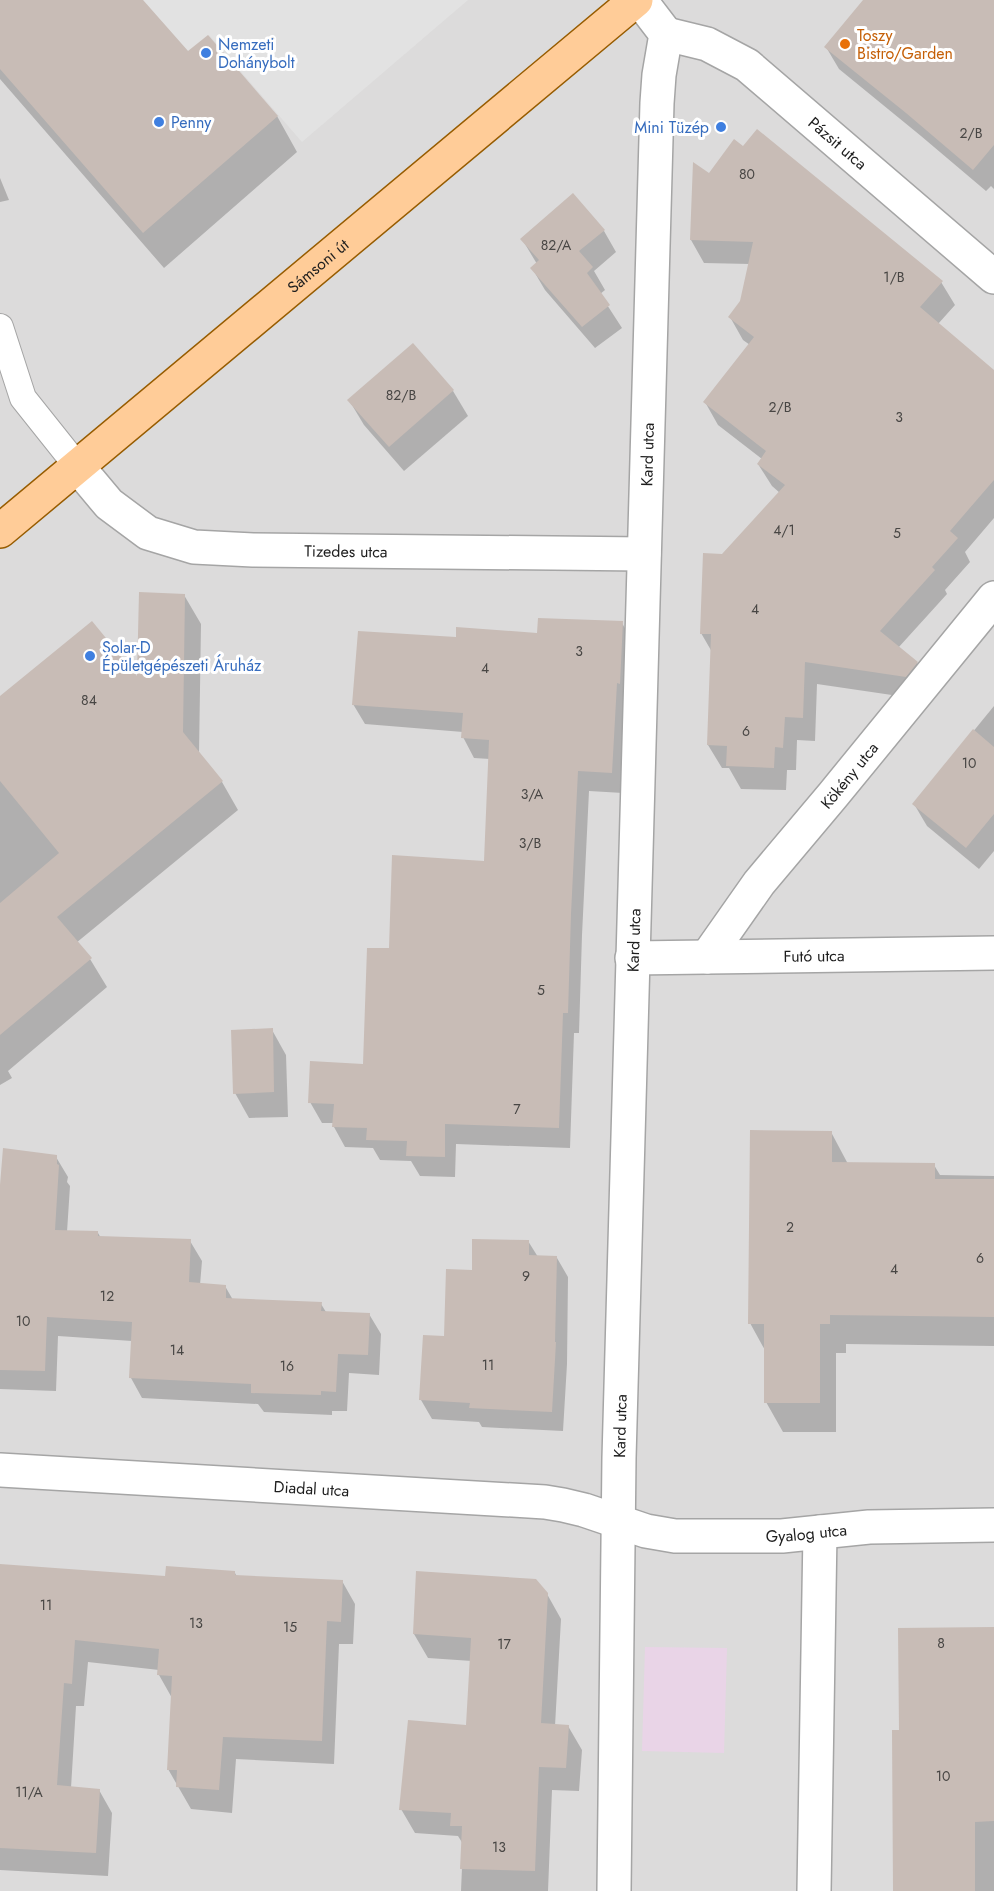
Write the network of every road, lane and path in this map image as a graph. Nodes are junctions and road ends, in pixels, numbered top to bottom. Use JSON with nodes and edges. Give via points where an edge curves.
{"nodes":[{"id":1,"x":638,"y":0,"type":"edge"},
{"id":2,"x":666,"y":34,"type":"junction"},
{"id":3,"x":994,"y":277,"type":"edge"},
{"id":4,"x":0,"y":327,"type":"edge"},
{"id":5,"x":78,"y":467,"type":"junction"},
{"id":6,"x":0,"y":531,"type":"edge"},
{"id":7,"x":644,"y":554,"type":"junction"},
{"id":8,"x":994,"y":598,"type":"edge"},
{"id":9,"x":994,"y":953,"type":"edge"},
{"id":10,"x":707,"y":957,"type":"junction"},
{"id":11,"x":632,"y":958,"type":"junction"},
{"id":12,"x":0,"y":1470,"type":"edge"},
{"id":13,"x":619,"y":1523,"type":"junction"},
{"id":14,"x":994,"y":1525,"type":"edge"},
{"id":15,"x":820,"y":1532,"type":"junction"},
{"id":16,"x":614,"y":1891,"type":"edge"},
{"id":17,"x":814,"y":1891,"type":"edge"}],
"edges":[{"from":1,"to":2,"type":"street"},
{"from":1,"to":5,"type":"main road","name":"Sámsoni út"},
{"from":2,"to":3,"type":"street","name":"Pázsit utca","via":[[707,44],[747,65]]},
{"from":2,"to":7,"type":"street","name":"Kard utca","via":[[657,103]]},
{"from":4,"to":5,"type":"lane","via":[[23,398]]},
{"from":5,"to":6,"type":"main road","name":"Sámsoni út"},
{"from":5,"to":7,"type":"street","name":"Tizedes utca","via":[[109,504],[148,533],[194,547]]},
{"from":7,"to":11,"type":"street","name":"Kard utca"},
{"from":8,"to":10,"type":"street","name":"Kökény utca","via":[[759,883]]},
{"from":9,"to":10,"type":"street","name":"Futó utca"},
{"from":10,"to":11,"type":"street","name":"Futó utca"},
{"from":11,"to":13,"type":"street","name":"Kard utca"},
{"from":12,"to":13,"type":"street","name":"Diadal utca","via":[[545,1502],[574,1507]]},
{"from":13,"to":15,"type":"street","name":"Gyalog utca","via":[[675,1536]]},
{"from":13,"to":16,"type":"street","name":"Kard utca"},
{"from":14,"to":15,"type":"street","name":"Gyalog utca","via":[[869,1527]]},
{"from":15,"to":17,"type":"street"}]}
